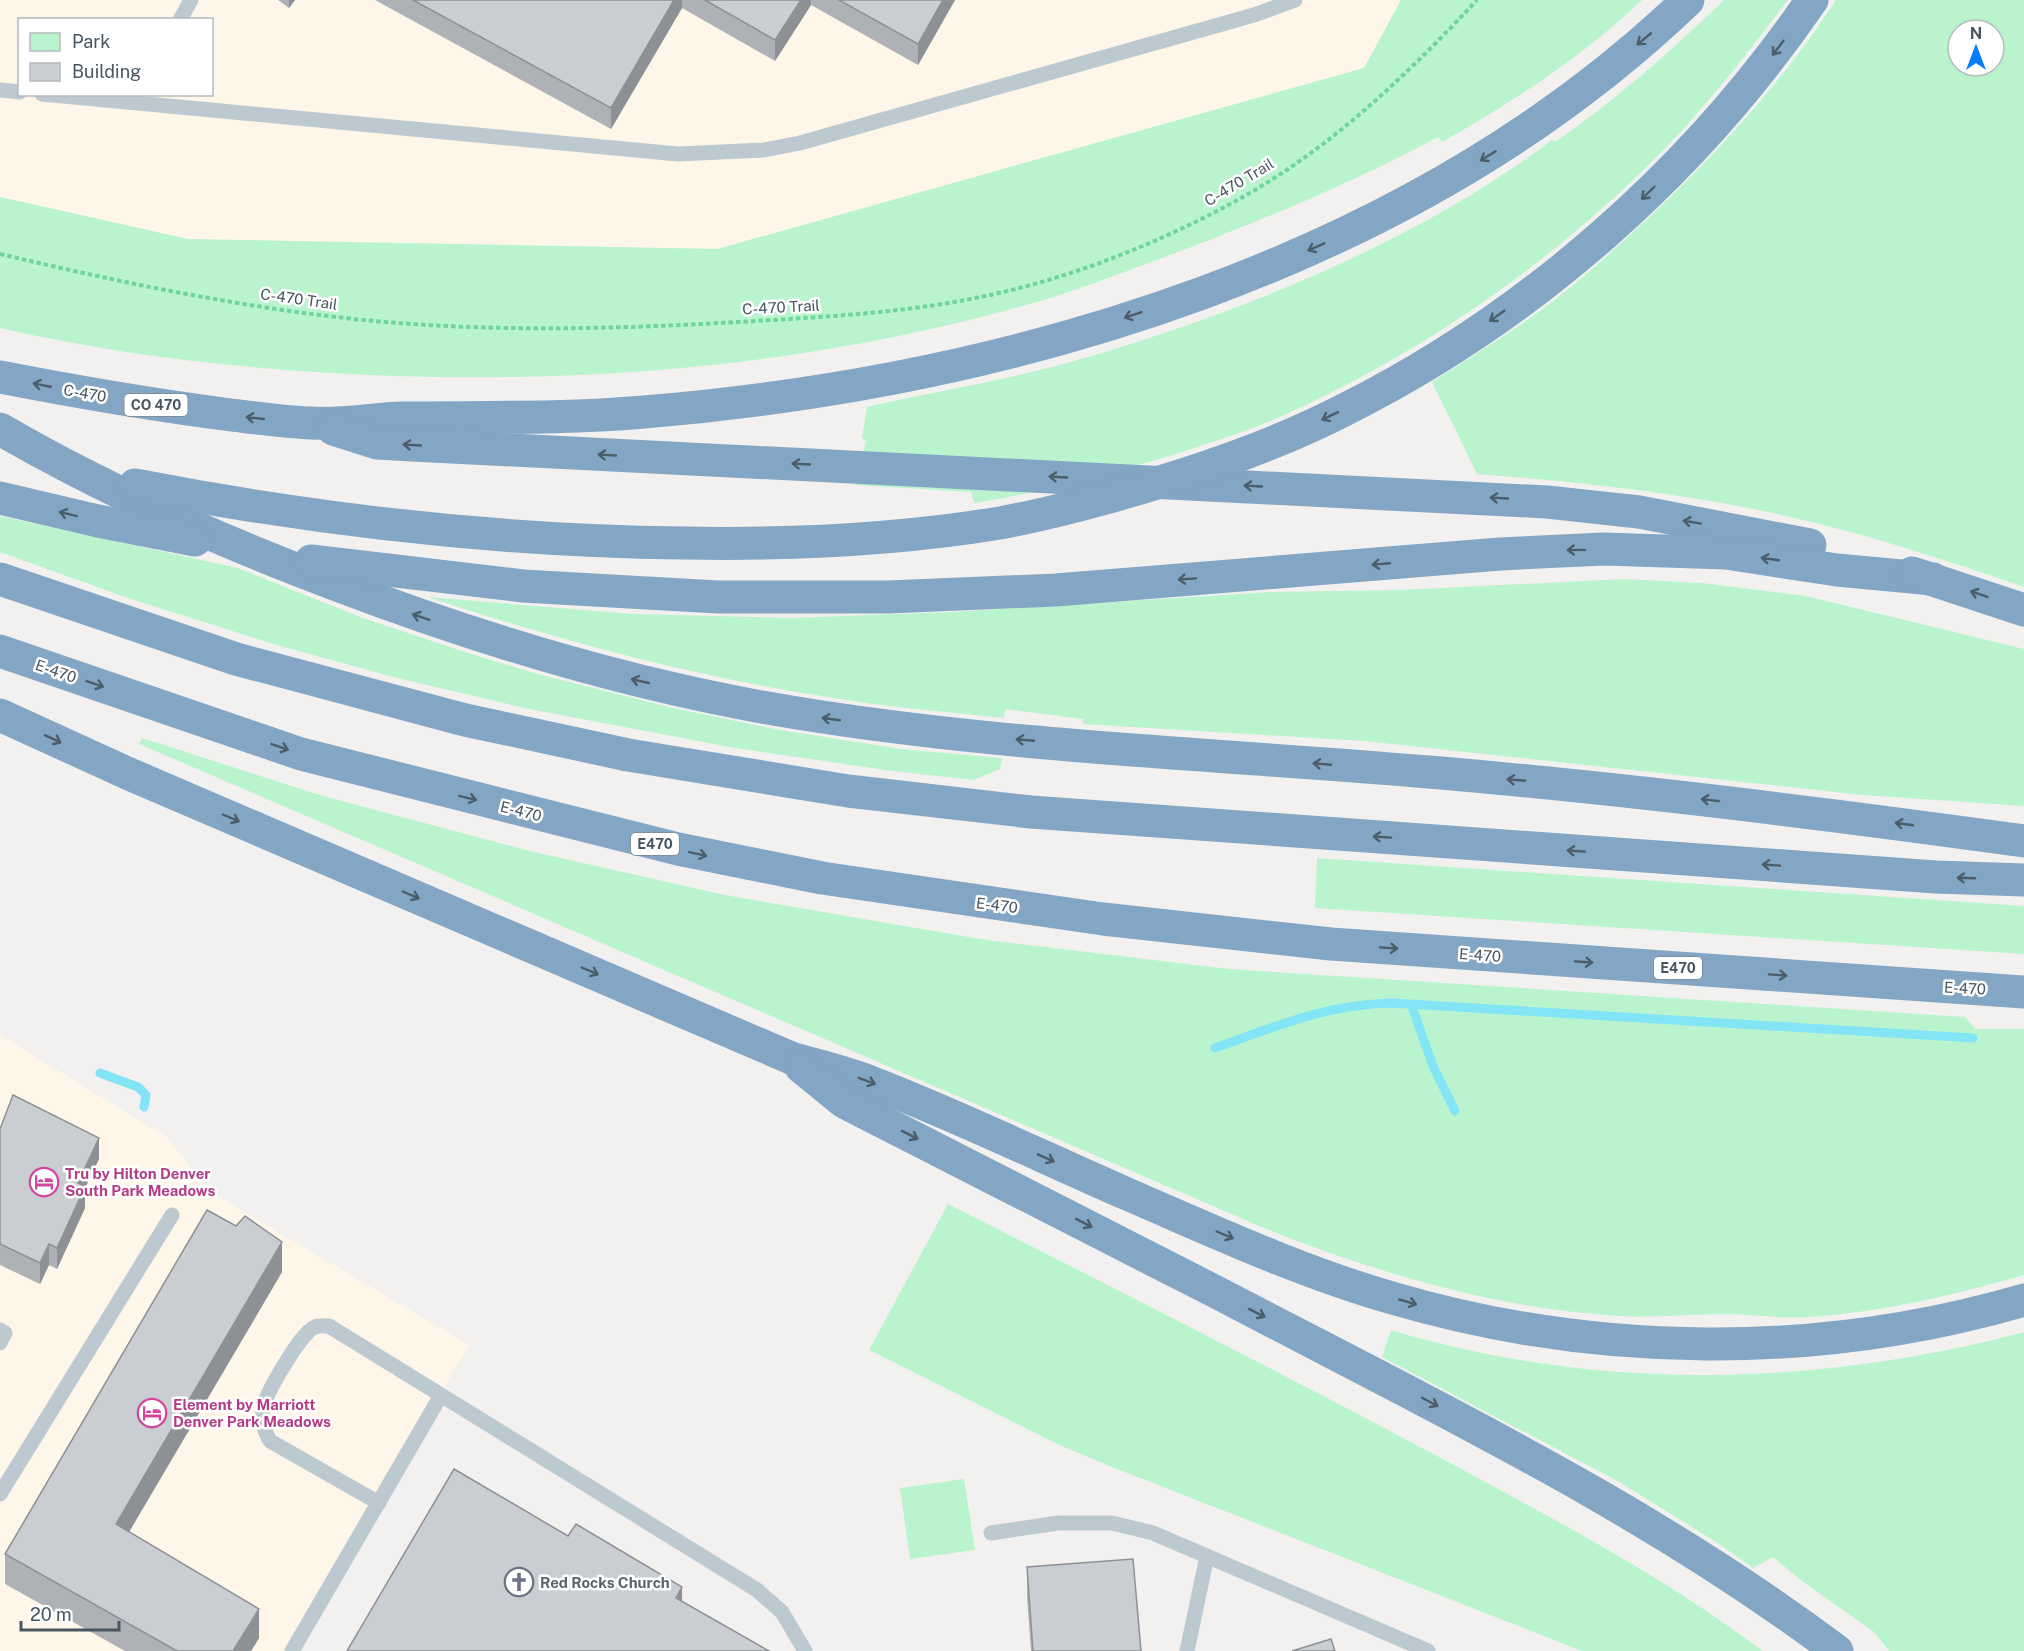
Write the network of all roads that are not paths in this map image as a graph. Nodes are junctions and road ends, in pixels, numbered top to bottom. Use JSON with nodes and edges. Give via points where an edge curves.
{"nodes":[{"id":1,"x":191,"y":0,"type":"edge"},
{"id":2,"x":1295,"y":0,"type":"edge"},
{"id":3,"x":1688,"y":0,"type":"edge"},
{"id":4,"x":1812,"y":0,"type":"edge"},
{"id":5,"x":181,"y":18,"type":"edge"},
{"id":6,"x":0,"y":90,"type":"edge"},
{"id":7,"x":18,"y":92,"type":"edge"},
{"id":8,"x":79,"y":96,"type":"edge"},
{"id":9,"x":135,"y":99,"type":"edge"},
{"id":10,"x":0,"y":377,"type":"edge"},
{"id":11,"x":313,"y":424,"type":"junction"},
{"id":12,"x":0,"y":429,"type":"edge"},
{"id":13,"x":0,"y":452,"type":"edge"},
{"id":14,"x":0,"y":498,"type":"edge"},
{"id":15,"x":0,"y":579,"type":"edge"},
{"id":16,"x":1933,"y":579,"type":"junction"},
{"id":17,"x":2024,"y":610,"type":"edge"},
{"id":18,"x":0,"y":651,"type":"edge"},
{"id":19,"x":0,"y":715,"type":"edge"},
{"id":20,"x":2024,"y":840,"type":"edge"},
{"id":21,"x":2024,"y":880,"type":"edge"},
{"id":22,"x":2024,"y":992,"type":"edge"},
{"id":23,"x":791,"y":1058,"type":"junction"},
{"id":24,"x":172,"y":1215,"type":"dead end"},
{"id":25,"x":2024,"y":1300,"type":"edge"},
{"id":26,"x":0,"y":1330,"type":"edge"},
{"id":27,"x":0,"y":1343,"type":"edge"},
{"id":28,"x":440,"y":1397,"type":"junction"},
{"id":29,"x":0,"y":1494,"type":"edge"},
{"id":30,"x":379,"y":1503,"type":"junction"},
{"id":31,"x":991,"y":1533,"type":"dead end"},
{"id":32,"x":1207,"y":1556,"type":"junction"},
{"id":33,"x":292,"y":1651,"type":"edge"},
{"id":34,"x":805,"y":1651,"type":"edge"},
{"id":35,"x":1187,"y":1651,"type":"edge"},
{"id":36,"x":1428,"y":1651,"type":"edge"},
{"id":37,"x":1837,"y":1651,"type":"edge"}],
"edges":[{"from":1,"to":5,"type":"lane"},
{"from":2,"to":9,"type":"lane","via":[[1254,15],[764,150],[678,154]]},
{"from":3,"to":11,"type":"highway","one_way":true,"via":[[1568,100],[1490,155],[1427,192],[1296,256],[1079,332],[897,376],[720,404],[565,417],[399,418]]},
{"from":4,"to":13,"type":"highway","one_way":true,"via":[[1740,96],[1679,163],[1618,221],[1501,314],[1401,378],[1315,424],[1218,463],[1062,510],[999,523],[843,540],[694,543],[554,539],[407,527],[266,508],[116,481]]},
{"from":6,"to":7,"type":"lane"},
{"from":8,"to":9,"type":"lane"},
{"from":11,"to":10,"type":"highway","name":"C-470","number":"CO 470","one_way":true,"via":[[152,404]]},
{"from":16,"to":11,"type":"highway","one_way":true,"via":[[1800,542],[1619,509],[1503,498],[377,443]]},
{"from":20,"to":12,"type":"highway","one_way":true,"via":[[1584,786],[950,734],[794,713],[662,686],[531,653],[391,606],[208,533],[57,461]]},
{"from":16,"to":14,"type":"highway","one_way":true,"via":[[1837,570],[1726,553],[1604,549],[1056,590],[858,598],[688,596],[554,589],[351,567],[98,522]]},
{"from":21,"to":15,"type":"highway","one_way":true,"via":[[1042,813],[848,791],[628,755],[465,720],[226,656]]},
{"from":17,"to":16,"type":"highway","one_way":true},
{"from":18,"to":22,"type":"highway","name":"E-470","number":"E470","one_way":true,"via":[[301,754],[678,849],[832,880],[1102,919],[1331,944]]},
{"from":19,"to":23,"type":"highway","one_way":true},
{"from":23,"to":25,"type":"highway","one_way":true,"via":[[864,1080],[1331,1278],[1499,1324],[1633,1341],[1783,1343],[1918,1325]]},
{"from":23,"to":37,"type":"highway","one_way":true,"via":[[844,1102],[1422,1397],[1601,1494],[1694,1551]]},
{"from":24,"to":29,"type":"lane"},
{"from":26,"to":27,"type":"lane","via":[[5,1333]]},
{"from":28,"to":30,"type":"lane"},
{"from":28,"to":30,"type":"lane","via":[[329,1326],[315,1326],[291,1356],[263,1405],[270,1441]]},
{"from":28,"to":34,"type":"lane","via":[[758,1590],[782,1612]]},
{"from":30,"to":33,"type":"lane"},
{"from":31,"to":32,"type":"lane","via":[[1058,1523],[1112,1523],[1153,1533]]},
{"from":32,"to":35,"type":"lane"},
{"from":32,"to":36,"type":"lane"}]}
